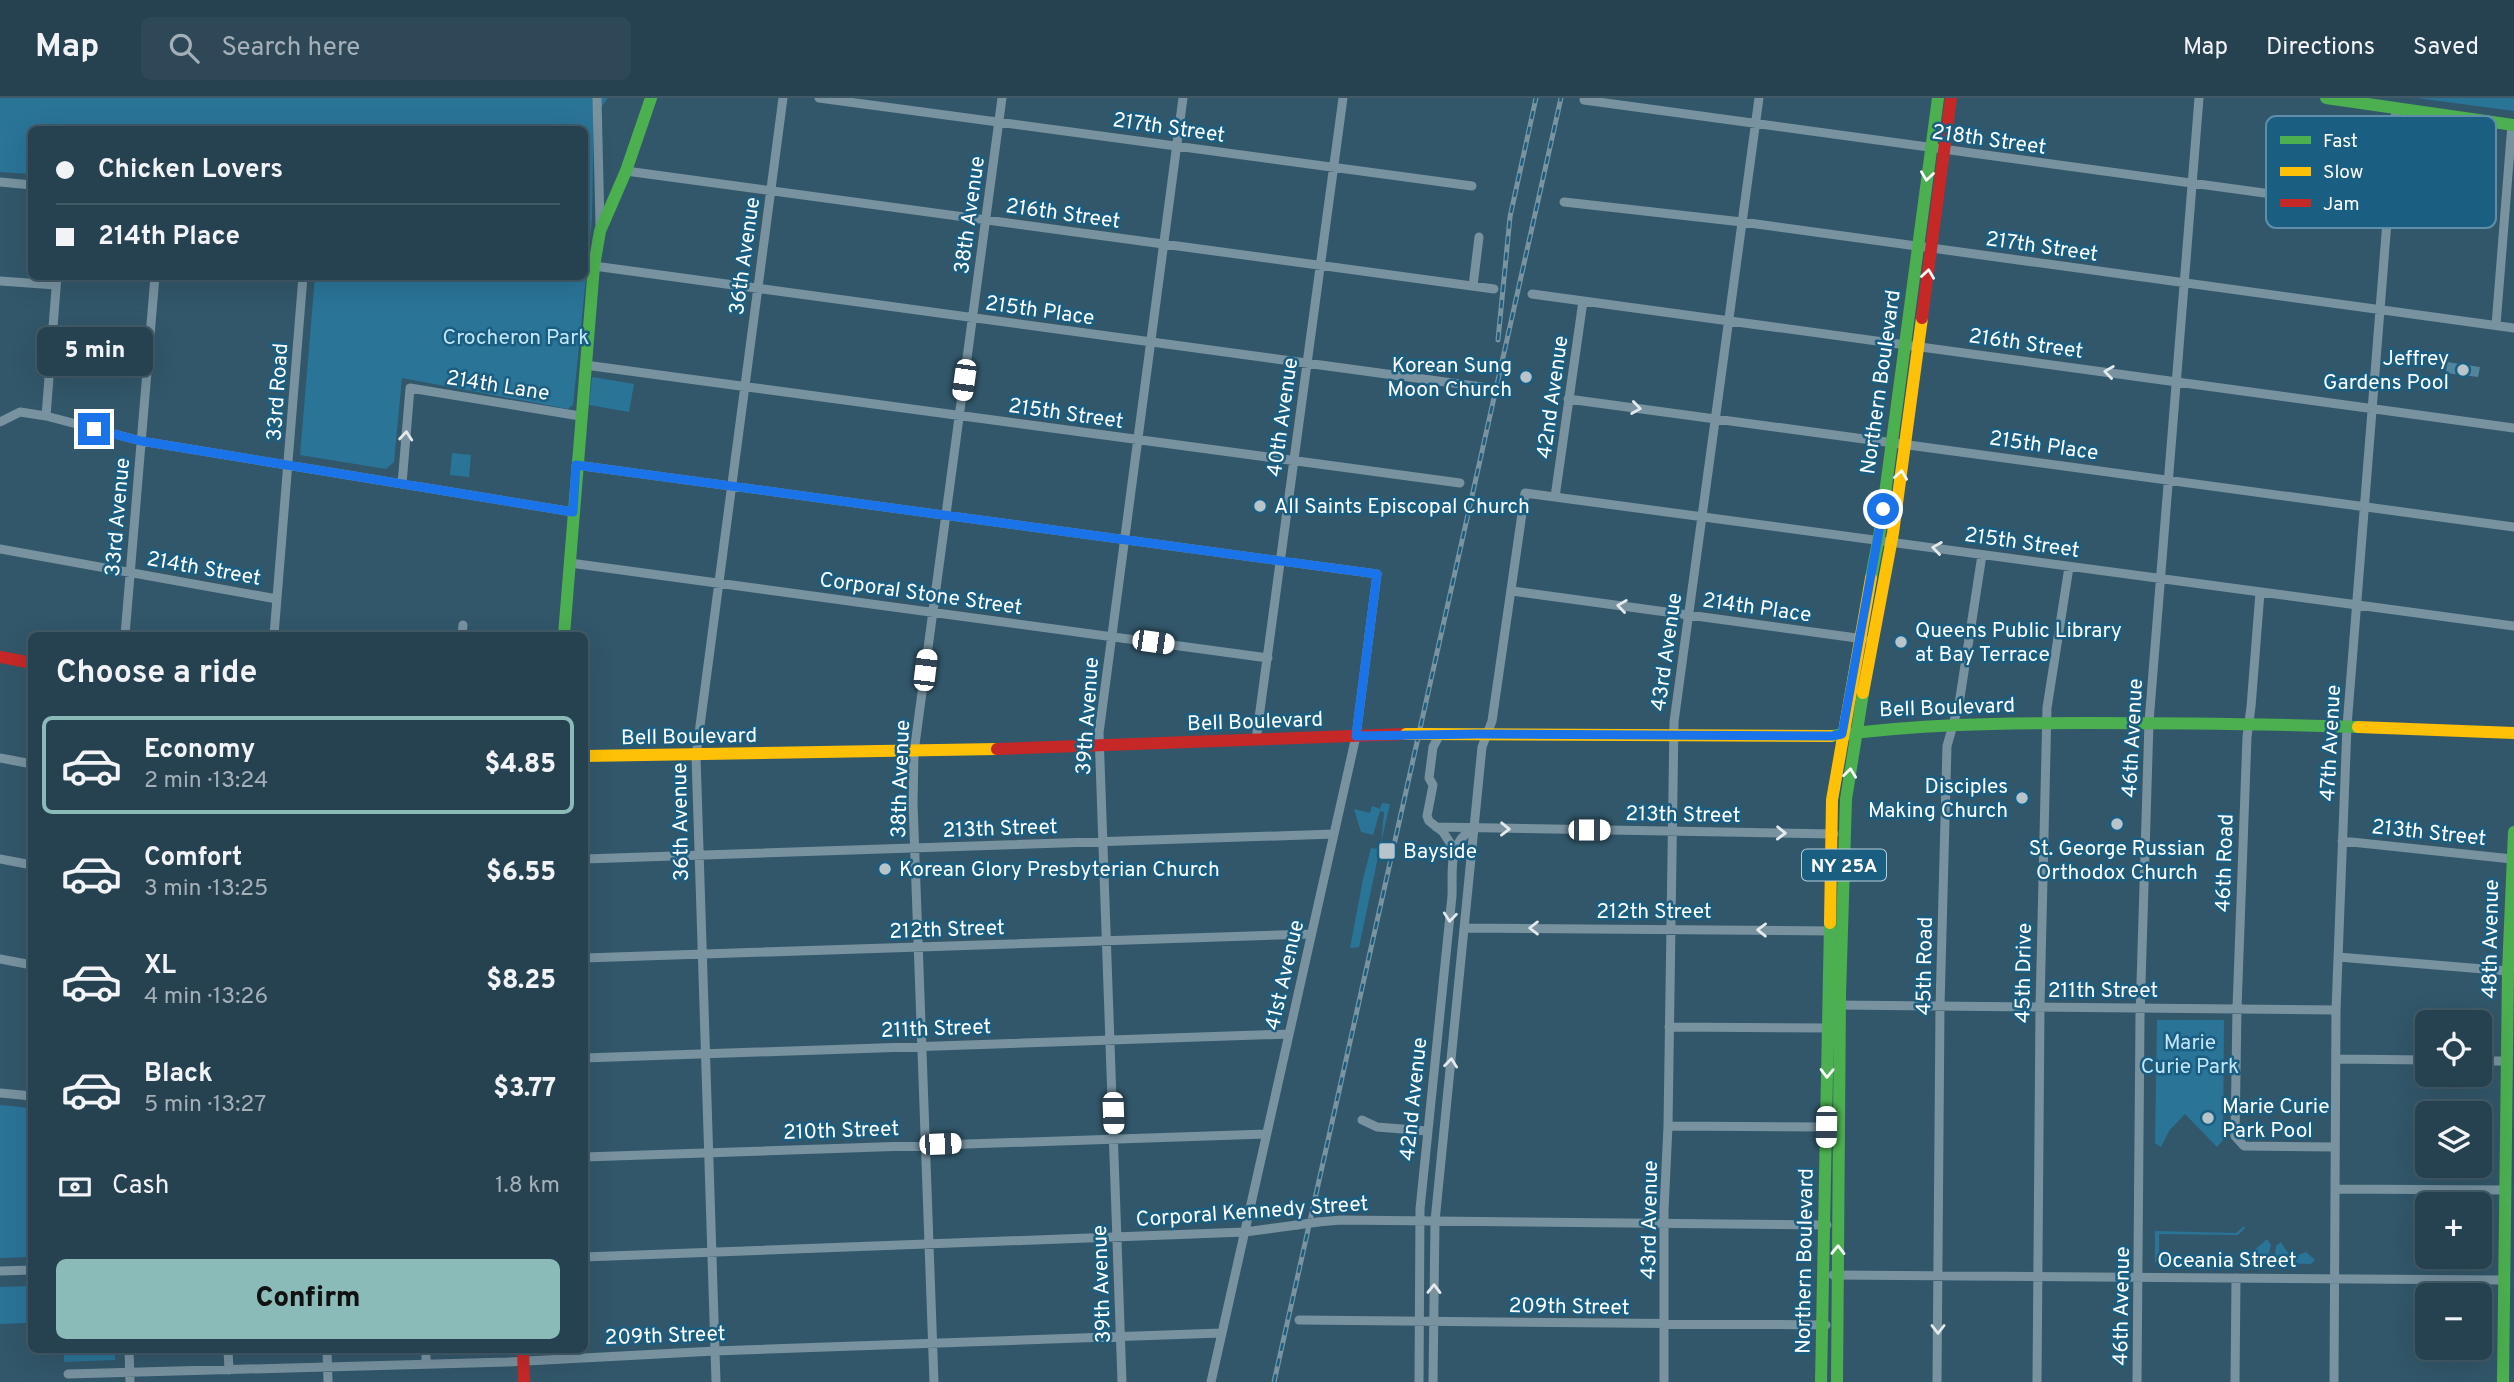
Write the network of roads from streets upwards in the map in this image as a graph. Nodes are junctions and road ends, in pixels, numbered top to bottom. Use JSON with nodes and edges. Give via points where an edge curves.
{"nodes":[{"id":1,"x":597,"y":98,"type":"edge"},
{"id":2,"x":651,"y":98,"type":"edge"},
{"id":3,"x":782,"y":98,"type":"edge"},
{"id":4,"x":819,"y":98,"type":"edge"},
{"id":5,"x":1002,"y":98,"type":"edge"},
{"id":6,"x":1183,"y":98,"type":"edge"},
{"id":7,"x":1343,"y":98,"type":"edge"},
{"id":8,"x":1759,"y":98,"type":"edge"},
{"id":9,"x":1938,"y":98,"type":"edge"},
{"id":10,"x":1951,"y":98,"type":"edge"},
{"id":11,"x":2199,"y":98,"type":"edge"},
{"id":12,"x":2326,"y":98,"type":"edge"},
{"id":13,"x":1584,"y":100,"type":"dead end"},
{"id":14,"x":2396,"y":107,"type":"junction"},
{"id":15,"x":2395,"y":116,"type":"edge"},
{"id":16,"x":2458,"y":116,"type":"edge"},
{"id":17,"x":999,"y":122,"type":"junction"},
{"id":18,"x":1756,"y":124,"type":"junction"},
{"id":19,"x":2513,"y":124,"type":"edge"},
{"id":20,"x":1176,"y":146,"type":"junction"},
{"id":21,"x":1938,"y":149,"type":"junction"},
{"id":22,"x":1334,"y":167,"type":"junction"},
{"id":23,"x":626,"y":171,"type":"junction"},
{"id":24,"x":0,"y":182,"type":"edge"},
{"id":25,"x":28,"y":184,"type":"edge"},
{"id":26,"x":2192,"y":184,"type":"junction"},
{"id":27,"x":1472,"y":186,"type":"dead end"},
{"id":28,"x":771,"y":191,"type":"junction"},
{"id":29,"x":2266,"y":194,"type":"edge"},
{"id":30,"x":1564,"y":202,"type":"dead end"},
{"id":31,"x":986,"y":220,"type":"junction"},
{"id":32,"x":1742,"y":222,"type":"junction"},
{"id":33,"x":2387,"y":228,"type":"edge"},
{"id":34,"x":600,"y":231,"type":"junction"},
{"id":35,"x":1479,"y":237,"type":"dead end"},
{"id":36,"x":1163,"y":244,"type":"junction"},
{"id":37,"x":1918,"y":246,"type":"junction"},
{"id":38,"x":1931,"y":248,"type":"junction"},
{"id":39,"x":594,"y":266,"type":"junction"},
{"id":40,"x":1321,"y":266,"type":"junction"},
{"id":41,"x":156,"y":280,"type":"edge"},
{"id":42,"x":303,"y":280,"type":"edge"},
{"id":43,"x":0,"y":281,"type":"edge"},
{"id":44,"x":57,"y":281,"type":"edge"},
{"id":45,"x":2184,"y":282,"type":"junction"},
{"id":46,"x":1473,"y":286,"type":"junction"},
{"id":47,"x":758,"y":289,"type":"junction"},
{"id":48,"x":1494,"y":289,"type":"dead end"},
{"id":49,"x":1532,"y":294,"type":"dead end"},
{"id":50,"x":1583,"y":301,"type":"junction"},
{"id":51,"x":2381,"y":309,"type":"junction"},
{"id":52,"x":973,"y":318,"type":"junction"},
{"id":53,"x":1729,"y":321,"type":"junction"},
{"id":54,"x":2496,"y":325,"type":"junction"},
{"id":55,"x":2514,"y":328,"type":"edge"},
{"id":56,"x":1150,"y":342,"type":"junction"},
{"id":57,"x":1912,"y":345,"type":"junction"},
{"id":58,"x":1307,"y":363,"type":"junction"},
{"id":59,"x":585,"y":365,"type":"junction"},
{"id":60,"x":2176,"y":381,"type":"junction"},
{"id":61,"x":1482,"y":387,"type":"dead end"},
{"id":62,"x":744,"y":388,"type":"junction"},
{"id":63,"x":1568,"y":399,"type":"junction"},
{"id":64,"x":2372,"y":408,"type":"junction"},
{"id":65,"x":46,"y":416,"type":"junction"},
{"id":66,"x":580,"y":416,"type":"junction"},
{"id":67,"x":959,"y":416,"type":"junction"},
{"id":68,"x":1715,"y":419,"type":"junction"},
{"id":69,"x":0,"y":422,"type":"edge"},
{"id":70,"x":2514,"y":428,"type":"edge"},
{"id":71,"x":1137,"y":440,"type":"junction"},
{"id":72,"x":141,"y":441,"type":"junction"},
{"id":73,"x":1898,"y":443,"type":"junction"},
{"id":74,"x":1294,"y":461,"type":"junction"},
{"id":75,"x":576,"y":465,"type":"junction"},
{"id":76,"x":288,"y":466,"type":"junction"},
{"id":77,"x":2168,"y":480,"type":"junction"},
{"id":78,"x":1460,"y":483,"type":"dead end"},
{"id":79,"x":402,"y":484,"type":"junction"},
{"id":80,"x":731,"y":485,"type":"junction"},
{"id":81,"x":1525,"y":493,"type":"joint"},
{"id":82,"x":1555,"y":497,"type":"junction"},
{"id":83,"x":2365,"y":507,"type":"junction"},
{"id":84,"x":573,"y":512,"type":"junction"},
{"id":85,"x":946,"y":514,"type":"junction"},
{"id":86,"x":1702,"y":517,"type":"junction"},
{"id":87,"x":2514,"y":527,"type":"edge"},
{"id":88,"x":1124,"y":538,"type":"junction"},
{"id":89,"x":1885,"y":541,"type":"junction"},
{"id":90,"x":0,"y":549,"type":"edge"},
{"id":91,"x":1982,"y":555,"type":"junction"},
{"id":92,"x":1281,"y":559,"type":"junction"},
{"id":93,"x":569,"y":563,"type":"junction"},
{"id":94,"x":2069,"y":567,"type":"junction"},
{"id":95,"x":130,"y":572,"type":"junction"},
{"id":96,"x":2160,"y":579,"type":"junction"},
{"id":97,"x":718,"y":583,"type":"junction"},
{"id":98,"x":1512,"y":591,"type":"junction"},
{"id":99,"x":2260,"y":592,"type":"junction"},
{"id":100,"x":277,"y":599,"type":"junction"},
{"id":101,"x":2357,"y":605,"type":"junction"},
{"id":102,"x":932,"y":612,"type":"junction"},
{"id":103,"x":1688,"y":615,"type":"junction"},
{"id":104,"x":2514,"y":626,"type":"edge"},
{"id":105,"x":125,"y":632,"type":"edge"},
{"id":106,"x":274,"y":632,"type":"edge"},
{"id":107,"x":564,"y":632,"type":"edge"},
{"id":108,"x":1110,"y":636,"type":"junction"},
{"id":109,"x":1867,"y":639,"type":"junction"},
{"id":110,"x":0,"y":657,"type":"edge"},
{"id":111,"x":1268,"y":658,"type":"junction"},
{"id":112,"x":28,"y":662,"type":"edge"},
{"id":113,"x":2149,"y":722,"type":"junction"},
{"id":114,"x":2046,"y":723,"type":"junction"},
{"id":115,"x":2249,"y":723,"type":"junction"},
{"id":116,"x":1953,"y":725,"type":"junction"},
{"id":117,"x":2347,"y":726,"type":"junction"},
{"id":118,"x":1857,"y":731,"type":"junction"},
{"id":119,"x":2514,"y":733,"type":"edge"},
{"id":120,"x":1440,"y":734,"type":"junction"},
{"id":121,"x":1487,"y":734,"type":"junction"},
{"id":122,"x":1842,"y":734,"type":"junction"},
{"id":123,"x":1356,"y":736,"type":"junction"},
{"id":124,"x":1674,"y":737,"type":"junction"},
{"id":125,"x":1256,"y":740,"type":"junction"},
{"id":126,"x":1098,"y":746,"type":"junction"},
{"id":127,"x":914,"y":752,"type":"junction"},
{"id":128,"x":588,"y":756,"type":"edge"},
{"id":129,"x":696,"y":756,"type":"junction"},
{"id":130,"x":0,"y":758,"type":"edge"},
{"id":131,"x":28,"y":763,"type":"edge"},
{"id":132,"x":1436,"y":827,"type":"junction"},
{"id":133,"x":1474,"y":828,"type":"junction"},
{"id":134,"x":1672,"y":831,"type":"junction"},
{"id":135,"x":1839,"y":833,"type":"junction"},
{"id":136,"x":1334,"y":834,"type":"junction"},
{"id":137,"x":2514,"y":838,"type":"edge"},
{"id":138,"x":2342,"y":841,"type":"junction"},
{"id":139,"x":1103,"y":842,"type":"junction"},
{"id":140,"x":915,"y":848,"type":"junction"},
{"id":141,"x":1454,"y":849,"type":"junction"},
{"id":142,"x":698,"y":856,"type":"junction"},
{"id":143,"x":0,"y":859,"type":"edge"},
{"id":144,"x":588,"y":859,"type":"edge"},
{"id":145,"x":2512,"y":859,"type":"junction"},
{"id":146,"x":28,"y":864,"type":"edge"},
{"id":147,"x":1465,"y":928,"type":"junction"},
{"id":148,"x":1671,"y":928,"type":"junction"},
{"id":149,"x":1836,"y":931,"type":"junction"},
{"id":150,"x":1311,"y":934,"type":"junction"},
{"id":151,"x":2512,"y":940,"type":"edge"},
{"id":152,"x":1107,"y":941,"type":"junction"},
{"id":153,"x":918,"y":947,"type":"junction"},
{"id":154,"x":701,"y":955,"type":"junction"},
{"id":155,"x":2338,"y":957,"type":"junction"},
{"id":156,"x":588,"y":958,"type":"edge"},
{"id":157,"x":0,"y":959,"type":"edge"},
{"id":158,"x":28,"y":964,"type":"edge"},
{"id":159,"x":2508,"y":971,"type":"junction"},
{"id":160,"x":1440,"y":1003,"type":"junction"},
{"id":161,"x":1457,"y":1004,"type":"junction"},
{"id":162,"x":1834,"y":1005,"type":"junction"},
{"id":163,"x":1940,"y":1006,"type":"junction"},
{"id":164,"x":2040,"y":1007,"type":"junction"},
{"id":165,"x":2140,"y":1007,"type":"junction"},
{"id":166,"x":2336,"y":1010,"type":"junction"},
{"id":167,"x":2237,"y":1013,"type":"junction"},
{"id":168,"x":1670,"y":1027,"type":"junction"},
{"id":169,"x":1834,"y":1028,"type":"junction"},
{"id":170,"x":1289,"y":1034,"type":"junction"},
{"id":171,"x":1111,"y":1040,"type":"junction"},
{"id":172,"x":2511,"y":1040,"type":"edge"},
{"id":173,"x":922,"y":1046,"type":"junction"},
{"id":174,"x":705,"y":1054,"type":"junction"},
{"id":175,"x":588,"y":1058,"type":"edge"},
{"id":176,"x":2337,"y":1059,"type":"junction"},
{"id":177,"x":2415,"y":1060,"type":"edge"},
{"id":178,"x":2492,"y":1061,"type":"edge"},
{"id":179,"x":2508,"y":1061,"type":"junction"},
{"id":180,"x":0,"y":1093,"type":"edge"},
{"id":181,"x":28,"y":1096,"type":"edge"},
{"id":182,"x":1362,"y":1120,"type":"dead end"},
{"id":183,"x":1668,"y":1126,"type":"junction"},
{"id":184,"x":1833,"y":1127,"type":"junction"},
{"id":185,"x":1427,"y":1131,"type":"junction"},
{"id":186,"x":1266,"y":1134,"type":"junction"},
{"id":187,"x":1113,"y":1138,"type":"junction"},
{"id":188,"x":925,"y":1145,"type":"junction"},
{"id":189,"x":2334,"y":1147,"type":"junction"},
{"id":190,"x":708,"y":1153,"type":"junction"},
{"id":191,"x":2510,"y":1154,"type":"edge"},
{"id":192,"x":588,"y":1157,"type":"edge"},
{"id":193,"x":2335,"y":1188,"type":"junction"},
{"id":194,"x":2506,"y":1190,"type":"junction"},
{"id":195,"x":1420,"y":1221,"type":"junction"},
{"id":196,"x":1435,"y":1221,"type":"junction"},
{"id":197,"x":1665,"y":1223,"type":"junction"},
{"id":198,"x":1824,"y":1225,"type":"junction"},
{"id":199,"x":1838,"y":1225,"type":"junction"},
{"id":200,"x":1245,"y":1232,"type":"junction"},
{"id":201,"x":1118,"y":1238,"type":"junction"},
{"id":202,"x":929,"y":1244,"type":"junction"},
{"id":203,"x":712,"y":1252,"type":"junction"},
{"id":204,"x":588,"y":1257,"type":"edge"},
{"id":205,"x":2509,"y":1258,"type":"edge"},
{"id":206,"x":28,"y":1270,"type":"edge"},
{"id":207,"x":0,"y":1271,"type":"edge"},
{"id":208,"x":1823,"y":1275,"type":"junction"},
{"id":209,"x":1838,"y":1275,"type":"junction"},
{"id":210,"x":1938,"y":1276,"type":"junction"},
{"id":211,"x":2038,"y":1276,"type":"junction"},
{"id":212,"x":2139,"y":1277,"type":"junction"},
{"id":213,"x":2236,"y":1278,"type":"junction"},
{"id":214,"x":2334,"y":1279,"type":"junction"},
{"id":215,"x":2503,"y":1280,"type":"junction"},
{"id":216,"x":1300,"y":1320,"type":"dead end"},
{"id":217,"x":1420,"y":1322,"type":"junction"},
{"id":218,"x":1433,"y":1322,"type":"junction"},
{"id":219,"x":1665,"y":1325,"type":"junction"},
{"id":220,"x":1837,"y":1325,"type":"junction"},
{"id":221,"x":1822,"y":1326,"type":"junction"},
{"id":222,"x":1222,"y":1333,"type":"junction"},
{"id":223,"x":1121,"y":1336,"type":"junction"},
{"id":224,"x":932,"y":1343,"type":"junction"},
{"id":225,"x":715,"y":1351,"type":"junction"},
{"id":226,"x":129,"y":1353,"type":"edge"},
{"id":227,"x":228,"y":1353,"type":"edge"},
{"id":228,"x":327,"y":1353,"type":"edge"},
{"id":229,"x":426,"y":1353,"type":"edge"},
{"id":230,"x":587,"y":1353,"type":"edge"},
{"id":231,"x":588,"y":1353,"type":"edge"},
{"id":232,"x":523,"y":1354,"type":"edge"},
{"id":233,"x":2508,"y":1360,"type":"edge"},
{"id":234,"x":426,"y":1364,"type":"junction"},
{"id":235,"x":327,"y":1367,"type":"junction"},
{"id":236,"x":229,"y":1370,"type":"junction"},
{"id":237,"x":130,"y":1371,"type":"junction"},
{"id":238,"x":68,"y":1374,"type":"dead end"},
{"id":239,"x":130,"y":1382,"type":"edge"},
{"id":240,"x":328,"y":1382,"type":"edge"},
{"id":241,"x":524,"y":1382,"type":"edge"},
{"id":242,"x":716,"y":1382,"type":"edge"},
{"id":243,"x":934,"y":1382,"type":"edge"},
{"id":244,"x":1122,"y":1382,"type":"edge"},
{"id":245,"x":1211,"y":1382,"type":"edge"},
{"id":246,"x":1419,"y":1382,"type":"edge"},
{"id":247,"x":1433,"y":1382,"type":"edge"},
{"id":248,"x":1664,"y":1382,"type":"edge"},
{"id":249,"x":1821,"y":1382,"type":"edge"},
{"id":250,"x":1837,"y":1382,"type":"edge"},
{"id":251,"x":1937,"y":1382,"type":"edge"},
{"id":252,"x":2036,"y":1382,"type":"edge"},
{"id":253,"x":2137,"y":1382,"type":"edge"},
{"id":254,"x":2235,"y":1382,"type":"edge"},
{"id":255,"x":2334,"y":1382,"type":"edge"},
{"id":256,"x":2503,"y":1382,"type":"edge"}],
"edges":[{"from":1,"to":34,"type":"street"},
{"from":2,"to":23,"type":"street"},
{"from":3,"to":28,"type":"street","name":"36th Avenue"},
{"from":4,"to":17,"type":"street","name":"217th Street"},
{"from":5,"to":17,"type":"street","name":"38th Avenue"},
{"from":6,"to":20,"type":"street","name":"39th Avenue"},
{"from":7,"to":22,"type":"street","name":"40th Avenue"},
{"from":8,"to":18,"type":"street","name":"43rd Avenue"},
{"from":9,"to":21,"type":"street","name":"Northern Boulevard"},
{"from":10,"to":21,"type":"street","name":"Northern Boulevard"},
{"from":11,"to":26,"type":"street","name":"46th Avenue"},
{"from":12,"to":14,"type":"street"},
{"from":13,"to":18,"type":"street","name":"218th Street"},
{"from":14,"to":15,"type":"street","name":"47th Avenue"},
{"from":14,"to":16,"type":"street"},
{"from":17,"to":20,"type":"street","name":"217th Street"},
{"from":17,"to":31,"type":"street","name":"38th Avenue"},
{"from":18,"to":21,"type":"street","name":"218th Street"},
{"from":18,"to":32,"type":"street","name":"43rd Avenue"},
{"from":19,"to":54,"type":"street"},
{"from":20,"to":22,"type":"street","name":"217th Street"},
{"from":20,"to":36,"type":"street","name":"39th Avenue"},
{"from":21,"to":26,"type":"street","name":"218th Street"},
{"from":21,"to":37,"type":"street","name":"Northern Boulevard","one_way":true},
{"from":21,"to":38,"type":"street","name":"Northern Boulevard"},
{"from":22,"to":27,"type":"street","name":"217th Street"},
{"from":22,"to":40,"type":"street","name":"40th Avenue"},
{"from":23,"to":28,"type":"street","name":"216th Street"},
{"from":23,"to":34,"type":"street"},
{"from":24,"to":25,"type":"street"},
{"from":26,"to":29,"type":"street","name":"218th Street"},
{"from":26,"to":45,"type":"street","name":"46th Avenue"},
{"from":28,"to":31,"type":"street","name":"216th Street"},
{"from":28,"to":47,"type":"street","name":"36th Avenue"},
{"from":30,"to":32,"type":"street","name":"217th Street"},
{"from":31,"to":36,"type":"street","name":"216th Street"},
{"from":31,"to":52,"type":"street","name":"38th Avenue"},
{"from":32,"to":37,"type":"street","name":"217th Street"},
{"from":32,"to":53,"type":"street","name":"43rd Avenue"},
{"from":33,"to":51,"type":"street","name":"47th Avenue"},
{"from":34,"to":39,"type":"street"},
{"from":35,"to":46,"type":"street"},
{"from":36,"to":40,"type":"street","name":"216th Street"},
{"from":36,"to":56,"type":"street","name":"39th Avenue"},
{"from":37,"to":38,"type":"street","name":"217th Street"},
{"from":37,"to":57,"type":"street","name":"Northern Boulevard"},
{"from":38,"to":45,"type":"street","name":"217th Street"},
{"from":57,"to":38,"type":"street","name":"Northern Boulevard","one_way":true},
{"from":39,"to":47,"type":"street","name":"215th Place"},
{"from":39,"to":59,"type":"street"},
{"from":40,"to":46,"type":"street","name":"216th Street"},
{"from":40,"to":58,"type":"street","name":"40th Avenue"},
{"from":41,"to":72,"type":"street","name":"33rd Avenue"},
{"from":42,"to":76,"type":"street","name":"33rd Road"},
{"from":43,"to":44,"type":"street"},
{"from":44,"to":65,"type":"street"},
{"from":45,"to":51,"type":"street","name":"217th Street"},
{"from":45,"to":60,"type":"street","name":"46th Avenue"},
{"from":46,"to":48,"type":"street","name":"216th Street"},
{"from":47,"to":52,"type":"street","name":"215th Place"},
{"from":47,"to":62,"type":"street","name":"36th Avenue"},
{"from":49,"to":50,"type":"street","name":"216th Street"},
{"from":50,"to":53,"type":"street","name":"216th Street"},
{"from":50,"to":63,"type":"street","name":"42nd Avenue"},
{"from":51,"to":54,"type":"street","name":"217th Street"},
{"from":51,"to":64,"type":"street","name":"47th Avenue"},
{"from":52,"to":56,"type":"street","name":"215th Place"},
{"from":52,"to":67,"type":"street","name":"38th Avenue"},
{"from":53,"to":57,"type":"street","name":"216th Street"},
{"from":53,"to":68,"type":"street","name":"43rd Avenue"},
{"from":54,"to":55,"type":"street","name":"217th Street"},
{"from":56,"to":58,"type":"street","name":"215th Place"},
{"from":56,"to":71,"type":"street","name":"39th Avenue"},
{"from":60,"to":57,"type":"street","name":"216th Street","one_way":true},
{"from":57,"to":73,"type":"street","name":"Northern Boulevard"},
{"from":58,"to":61,"type":"street","name":"215th Place"},
{"from":58,"to":74,"type":"street","name":"40th Avenue"},
{"from":59,"to":62,"type":"street","name":"215th Street"},
{"from":59,"to":66,"type":"street"},
{"from":60,"to":64,"type":"street","name":"216th Street"},
{"from":60,"to":77,"type":"street","name":"46th Avenue"},
{"from":62,"to":67,"type":"street","name":"215th Street"},
{"from":62,"to":80,"type":"street","name":"36th Avenue"},
{"from":63,"to":68,"type":"street","name":"215th Place","one_way":true},
{"from":63,"to":82,"type":"street","name":"42nd Avenue"},
{"from":64,"to":70,"type":"street","name":"216th Street"},
{"from":64,"to":83,"type":"street","name":"47th Avenue"},
{"from":65,"to":69,"type":"street","via":[[20,412]]},
{"from":65,"to":72,"type":"street"},
{"from":66,"to":75,"type":"street"},
{"from":79,"to":66,"type":"street","name":"214th Lane","one_way":true,"via":[[410,388]]},
{"from":67,"to":71,"type":"street","name":"215th Street"},
{"from":67,"to":85,"type":"street","name":"38th Avenue"},
{"from":68,"to":73,"type":"street","name":"215th Place"},
{"from":68,"to":86,"type":"street","name":"43rd Avenue"},
{"from":71,"to":74,"type":"street","name":"215th Street"},
{"from":71,"to":88,"type":"street","name":"39th Avenue"},
{"from":72,"to":76,"type":"street"},
{"from":72,"to":95,"type":"street","name":"33rd Avenue"},
{"from":73,"to":77,"type":"street","name":"215th Place"},
{"from":73,"to":89,"type":"street","name":"Northern Boulevard"},
{"from":74,"to":78,"type":"street","name":"215th Street"},
{"from":74,"to":92,"type":"street","name":"40th Avenue"},
{"from":75,"to":80,"type":"street"},
{"from":75,"to":84,"type":"street"},
{"from":76,"to":79,"type":"street"},
{"from":76,"to":100,"type":"street","name":"33rd Road"},
{"from":77,"to":83,"type":"street","name":"215th Place"},
{"from":77,"to":96,"type":"street","name":"46th Avenue"},
{"from":79,"to":84,"type":"street"},
{"from":80,"to":85,"type":"street"},
{"from":80,"to":97,"type":"street","name":"36th Avenue"},
{"from":81,"to":82,"type":"street","name":"215th Street"},
{"from":81,"to":98,"type":"street","name":"42nd Avenue"},
{"from":82,"to":86,"type":"street","name":"215th Street"},
{"from":83,"to":87,"type":"street","name":"215th Place"},
{"from":83,"to":101,"type":"street","name":"47th Avenue"},
{"from":84,"to":93,"type":"street"},
{"from":85,"to":88,"type":"street"},
{"from":85,"to":102,"type":"street","name":"38th Avenue"},
{"from":86,"to":89,"type":"street","name":"215th Street"},
{"from":86,"to":103,"type":"street","name":"43rd Avenue"},
{"from":88,"to":92,"type":"street"},
{"from":88,"to":108,"type":"street","name":"39th Avenue"},
{"from":91,"to":89,"type":"street","name":"215th Street","one_way":true},
{"from":89,"to":109,"type":"street","name":"Northern Boulevard"},
{"from":90,"to":95,"type":"street","name":"214th Street"},
{"from":91,"to":94,"type":"street","name":"215th Street"},
{"from":91,"to":116,"type":"street","name":"45th Road"},
{"from":92,"to":111,"type":"street","name":"40th Avenue"},
{"from":92,"to":123,"type":"street","name":"41st Avenue","via":[[1377,574]]},
{"from":93,"to":97,"type":"street","name":"Corporal Stone Street"},
{"from":93,"to":107,"type":"street"},
{"from":94,"to":96,"type":"street","name":"215th Street"},
{"from":94,"to":114,"type":"street","name":"45th Drive"},
{"from":95,"to":100,"type":"street","name":"214th Street"},
{"from":95,"to":105,"type":"street","name":"33rd Avenue"},
{"from":96,"to":99,"type":"street","name":"215th Street"},
{"from":96,"to":113,"type":"street","name":"46th Avenue"},
{"from":97,"to":102,"type":"street","name":"Corporal Stone Street"},
{"from":97,"to":129,"type":"street","name":"36th Avenue"},
{"from":103,"to":98,"type":"street","name":"214th Place","one_way":true},
{"from":98,"to":121,"type":"street","name":"42nd Avenue"},
{"from":99,"to":101,"type":"street","name":"215th Street"},
{"from":99,"to":115,"type":"street","name":"46th Road"},
{"from":100,"to":106,"type":"street","name":"33rd Road"},
{"from":101,"to":104,"type":"street","name":"215th Street"},
{"from":101,"to":117,"type":"street","name":"47th Avenue"},
{"from":102,"to":108,"type":"street","name":"Corporal Stone Street"},
{"from":102,"to":127,"type":"street","name":"38th Avenue"},
{"from":103,"to":109,"type":"street","name":"214th Place"},
{"from":103,"to":124,"type":"street","name":"43rd Avenue"},
{"from":108,"to":111,"type":"street","name":"Corporal Stone Street"},
{"from":108,"to":126,"type":"street","name":"39th Avenue"},
{"from":109,"to":118,"type":"street","name":"Northern Boulevard"},
{"from":109,"to":122,"type":"street","name":"Northern Boulevard"},
{"from":110,"to":112,"type":"street"},
{"from":111,"to":125,"type":"street","name":"40th Avenue"},
{"from":113,"to":114,"type":"street","name":"Bell Boulevard"},
{"from":113,"to":115,"type":"street","name":"Bell Boulevard"},
{"from":113,"to":165,"type":"street","name":"46th Avenue"},
{"from":114,"to":116,"type":"street","name":"Bell Boulevard"},
{"from":114,"to":164,"type":"street","name":"45th Drive"},
{"from":115,"to":117,"type":"street","name":"Bell Boulevard"},
{"from":115,"to":167,"type":"street","name":"46th Road"},
{"from":116,"to":118,"type":"street","name":"Bell Boulevard"},
{"from":116,"to":163,"type":"street","name":"45th Road","via":[[1947,746]]},
{"from":117,"to":119,"type":"street","name":"Bell Boulevard"},
{"from":117,"to":138,"type":"street","name":"47th Avenue"},
{"from":118,"to":122,"type":"street","name":"Bell Boulevard"},
{"from":135,"to":118,"type":"street","name":"Northern Boulevard","number":"NY 25A","one_way":true},
{"from":120,"to":121,"type":"street","name":"Bell Boulevard"},
{"from":120,"to":123,"type":"street","name":"Bell Boulevard","bridge":true},
{"from":120,"to":132,"type":"street","via":[[1433,747],[1427,816]]},
{"from":121,"to":124,"type":"street","name":"Bell Boulevard"},
{"from":121,"to":133,"type":"street","name":"42nd Avenue"},
{"from":122,"to":124,"type":"street","name":"Bell Boulevard"},
{"from":122,"to":135,"type":"street","name":"Northern Boulevard","via":[[1832,800]]},
{"from":123,"to":125,"type":"street","name":"Bell Boulevard"},
{"from":123,"to":136,"type":"street","name":"41st Avenue"},
{"from":124,"to":134,"type":"street","name":"43rd Avenue"},
{"from":125,"to":126,"type":"street","name":"Bell Boulevard"},
{"from":126,"to":127,"type":"street","name":"Bell Boulevard"},
{"from":126,"to":139,"type":"street","name":"39th Avenue"},
{"from":127,"to":129,"type":"street","name":"Bell Boulevard"},
{"from":127,"to":140,"type":"street","name":"38th Avenue"},
{"from":128,"to":129,"type":"street","name":"Bell Boulevard"},
{"from":129,"to":142,"type":"street","name":"36th Avenue"},
{"from":130,"to":131,"type":"street"},
{"from":132,"to":133,"type":"street","name":"213th Street"},
{"from":132,"to":141,"type":"street"},
{"from":133,"to":134,"type":"street","name":"213th Street","one_way":true},
{"from":133,"to":141,"type":"street"},
{"from":133,"to":147,"type":"street","name":"42nd Avenue"},
{"from":134,"to":135,"type":"street","name":"213th Street","one_way":true},
{"from":134,"to":148,"type":"street","name":"43rd Avenue"},
{"from":135,"to":149,"type":"street","name":"Northern Boulevard","number":"NY 25A"},
{"from":136,"to":139,"type":"street","name":"213th Street"},
{"from":136,"to":150,"type":"street","name":"41st Avenue"},
{"from":137,"to":145,"type":"street","name":"48th Avenue"},
{"from":138,"to":145,"type":"street","name":"213th Street"},
{"from":138,"to":155,"type":"street","name":"47th Avenue"},
{"from":139,"to":140,"type":"street","name":"213th Street"},
{"from":139,"to":152,"type":"street","name":"39th Avenue"},
{"from":140,"to":142,"type":"street","name":"213th Street"},
{"from":140,"to":153,"type":"street","name":"38th Avenue"},
{"from":141,"to":160,"type":"street","name":"42nd Avenue","one_way":true},
{"from":142,"to":144,"type":"street","name":"213th Street"},
{"from":142,"to":154,"type":"street","name":"36th Avenue"},
{"from":143,"to":146,"type":"street"},
{"from":145,"to":151,"type":"street","name":"48th Avenue"},
{"from":148,"to":147,"type":"street","name":"212th Street","one_way":true},
{"from":147,"to":161,"type":"street","name":"42nd Avenue"},
{"from":149,"to":148,"type":"street","name":"212th Street","one_way":true},
{"from":148,"to":168,"type":"street","name":"43rd Avenue"},
{"from":149,"to":162,"type":"street","name":"Northern Boulevard","number":"NY 25A"},
{"from":150,"to":152,"type":"street","name":"212th Street"},
{"from":150,"to":170,"type":"street","name":"41st Avenue"},
{"from":151,"to":159,"type":"street","name":"48th Avenue"},
{"from":152,"to":153,"type":"street","name":"212th Street"},
{"from":152,"to":171,"type":"street","name":"39th Avenue"},
{"from":153,"to":154,"type":"street","name":"212th Street"},
{"from":153,"to":173,"type":"street","name":"38th Avenue"},
{"from":154,"to":156,"type":"street","name":"212th Street"},
{"from":154,"to":174,"type":"street","name":"36th Avenue"},
{"from":155,"to":159,"type":"street"},
{"from":155,"to":166,"type":"street","name":"47th Avenue"},
{"from":157,"to":158,"type":"street"},
{"from":159,"to":172,"type":"street","name":"48th Avenue"},
{"from":160,"to":161,"type":"street"},
{"from":160,"to":185,"type":"street","name":"42nd Avenue"},
{"from":196,"to":161,"type":"street","name":"42nd Avenue","one_way":true},
{"from":162,"to":163,"type":"street","name":"211th Street"},
{"from":162,"to":169,"type":"street","name":"Northern Boulevard"},
{"from":163,"to":164,"type":"street","name":"211th Street"},
{"from":163,"to":210,"type":"street","name":"45th Road"},
{"from":164,"to":165,"type":"street","name":"211th Street"},
{"from":164,"to":211,"type":"street","name":"45th Drive"},
{"from":165,"to":167,"type":"street","name":"211th Street"},
{"from":165,"to":212,"type":"street","name":"46th Avenue"},
{"from":166,"to":167,"type":"street","name":"211th Street"},
{"from":166,"to":176,"type":"street","name":"47th Avenue"},
{"from":167,"to":189,"type":"street","name":"46th Road","via":[[2235,1136],[2244,1146]]},
{"from":168,"to":169,"type":"street"},
{"from":168,"to":183,"type":"street","name":"43rd Avenue"},
{"from":169,"to":184,"type":"street","name":"Northern Boulevard"},
{"from":170,"to":171,"type":"street","name":"211th Street"},
{"from":170,"to":186,"type":"street","name":"41st Avenue"},
{"from":171,"to":173,"type":"street","name":"211th Street"},
{"from":171,"to":187,"type":"street","name":"39th Avenue"},
{"from":172,"to":179,"type":"street","name":"48th Avenue"},
{"from":173,"to":174,"type":"street","name":"211th Street"},
{"from":173,"to":188,"type":"street","name":"38th Avenue"},
{"from":174,"to":175,"type":"street","name":"211th Street"},
{"from":174,"to":190,"type":"street","name":"36th Avenue"},
{"from":176,"to":177,"type":"street"},
{"from":176,"to":189,"type":"street","name":"47th Avenue"},
{"from":178,"to":179,"type":"street"},
{"from":179,"to":191,"type":"street","name":"48th Avenue"},
{"from":180,"to":181,"type":"street"},
{"from":182,"to":185,"type":"street","via":[[1377,1128]]},
{"from":183,"to":184,"type":"street"},
{"from":183,"to":197,"type":"street","name":"43rd Avenue"},
{"from":184,"to":198,"type":"street","name":"Northern Boulevard"},
{"from":184,"to":199,"type":"street","name":"Northern Boulevard"},
{"from":185,"to":195,"type":"street","name":"42nd Avenue"},
{"from":186,"to":187,"type":"street","name":"210th Street"},
{"from":186,"to":200,"type":"street","name":"41st Avenue"},
{"from":187,"to":188,"type":"street","name":"210th Street"},
{"from":187,"to":201,"type":"street","name":"39th Avenue"},
{"from":188,"to":190,"type":"street","name":"210th Street"},
{"from":188,"to":202,"type":"street","name":"38th Avenue"},
{"from":189,"to":193,"type":"street","name":"47th Avenue"},
{"from":190,"to":192,"type":"street","name":"210th Street"},
{"from":190,"to":203,"type":"street","name":"36th Avenue"},
{"from":191,"to":194,"type":"street","name":"48th Avenue"},
{"from":193,"to":194,"type":"street"},
{"from":193,"to":214,"type":"street","name":"47th Avenue"},
{"from":194,"to":205,"type":"street","name":"48th Avenue"},
{"from":195,"to":196,"type":"street","name":"Corporal Kennedy Street"},
{"from":195,"to":200,"type":"street","name":"Corporal Kennedy Street","bridge":true,"via":[[1318,1222]]},
{"from":195,"to":217,"type":"street","name":"42nd Avenue"},
{"from":196,"to":197,"type":"street","name":"Corporal Kennedy Street"},
{"from":218,"to":196,"type":"street","name":"42nd Avenue","one_way":true},
{"from":197,"to":198,"type":"street","name":"Corporal Kennedy Street"},
{"from":197,"to":219,"type":"street","name":"43rd Avenue"},
{"from":198,"to":199,"type":"street","name":"Corporal Kennedy Street"},
{"from":198,"to":208,"type":"street","name":"Northern Boulevard"},
{"from":209,"to":199,"type":"street","name":"Northern Boulevard","one_way":true},
{"from":200,"to":201,"type":"street","name":"Corporal Kennedy Street"},
{"from":200,"to":222,"type":"street","name":"41st Avenue"},
{"from":201,"to":202,"type":"street","name":"Corporal Kennedy Street"},
{"from":201,"to":223,"type":"street","name":"39th Avenue"},
{"from":202,"to":203,"type":"street","name":"Corporal Kennedy Street"},
{"from":202,"to":224,"type":"street","name":"38th Avenue"},
{"from":203,"to":204,"type":"street","name":"Corporal Kennedy Street"},
{"from":203,"to":225,"type":"street","name":"36th Avenue"},
{"from":205,"to":215,"type":"street","name":"48th Avenue"},
{"from":206,"to":207,"type":"street"},
{"from":208,"to":209,"type":"street","name":"Oceania Street"},
{"from":208,"to":221,"type":"street","name":"Northern Boulevard"},
{"from":209,"to":210,"type":"street","name":"Oceania Street"},
{"from":209,"to":220,"type":"street","name":"Northern Boulevard"},
{"from":210,"to":211,"type":"street","name":"Oceania Street"},
{"from":210,"to":251,"type":"street","name":"45th Road","one_way":true},
{"from":211,"to":212,"type":"street","name":"Oceania Street"},
{"from":211,"to":252,"type":"street","name":"45th Drive"},
{"from":212,"to":213,"type":"street","name":"Oceania Street"},
{"from":212,"to":253,"type":"street","name":"46th Avenue"},
{"from":213,"to":214,"type":"street","name":"Oceania Street"},
{"from":213,"to":254,"type":"street"},
{"from":214,"to":215,"type":"street","name":"Oceania Street"},
{"from":214,"to":255,"type":"street","name":"47th Avenue"},
{"from":215,"to":233,"type":"street","name":"48th Avenue"},
{"from":216,"to":217,"type":"street","name":"209th Street"},
{"from":217,"to":218,"type":"street","name":"209th Street"},
{"from":217,"to":246,"type":"street","name":"42nd Avenue"},
{"from":218,"to":219,"type":"street","name":"209th Street"},
{"from":218,"to":247,"type":"street","name":"42nd Avenue"},
{"from":219,"to":221,"type":"street","name":"209th Street"},
{"from":219,"to":248,"type":"street","name":"43rd Avenue"},
{"from":220,"to":221,"type":"street","name":"209th Street"},
{"from":220,"to":250,"type":"street","name":"Northern Boulevard"},
{"from":221,"to":249,"type":"street","name":"Northern Boulevard"},
{"from":222,"to":223,"type":"street","name":"209th Street"},
{"from":222,"to":245,"type":"street","name":"41st Avenue"},
{"from":223,"to":224,"type":"street","name":"209th Street"},
{"from":223,"to":244,"type":"street","name":"39th Avenue"},
{"from":224,"to":225,"type":"street","name":"209th Street"},
{"from":224,"to":243,"type":"street","name":"38th Avenue"},
{"from":225,"to":231,"type":"street","name":"209th Street"},
{"from":225,"to":242,"type":"street","name":"36th Avenue"},
{"from":226,"to":237,"type":"street"},
{"from":227,"to":236,"type":"street"},
{"from":228,"to":235,"type":"street"},
{"from":229,"to":234,"type":"street"},
{"from":230,"to":232,"type":"street","name":"209th Street"},
{"from":232,"to":234,"type":"street","name":"209th Street"},
{"from":232,"to":241,"type":"street"},
{"from":233,"to":256,"type":"street","name":"48th Avenue"},
{"from":234,"to":235,"type":"street","name":"209th Street"},
{"from":235,"to":236,"type":"street","name":"209th Street"},
{"from":235,"to":240,"type":"street"},
{"from":236,"to":237,"type":"street","name":"209th Street"},
{"from":237,"to":238,"type":"street","name":"209th Street"},
{"from":237,"to":239,"type":"street"}]}
